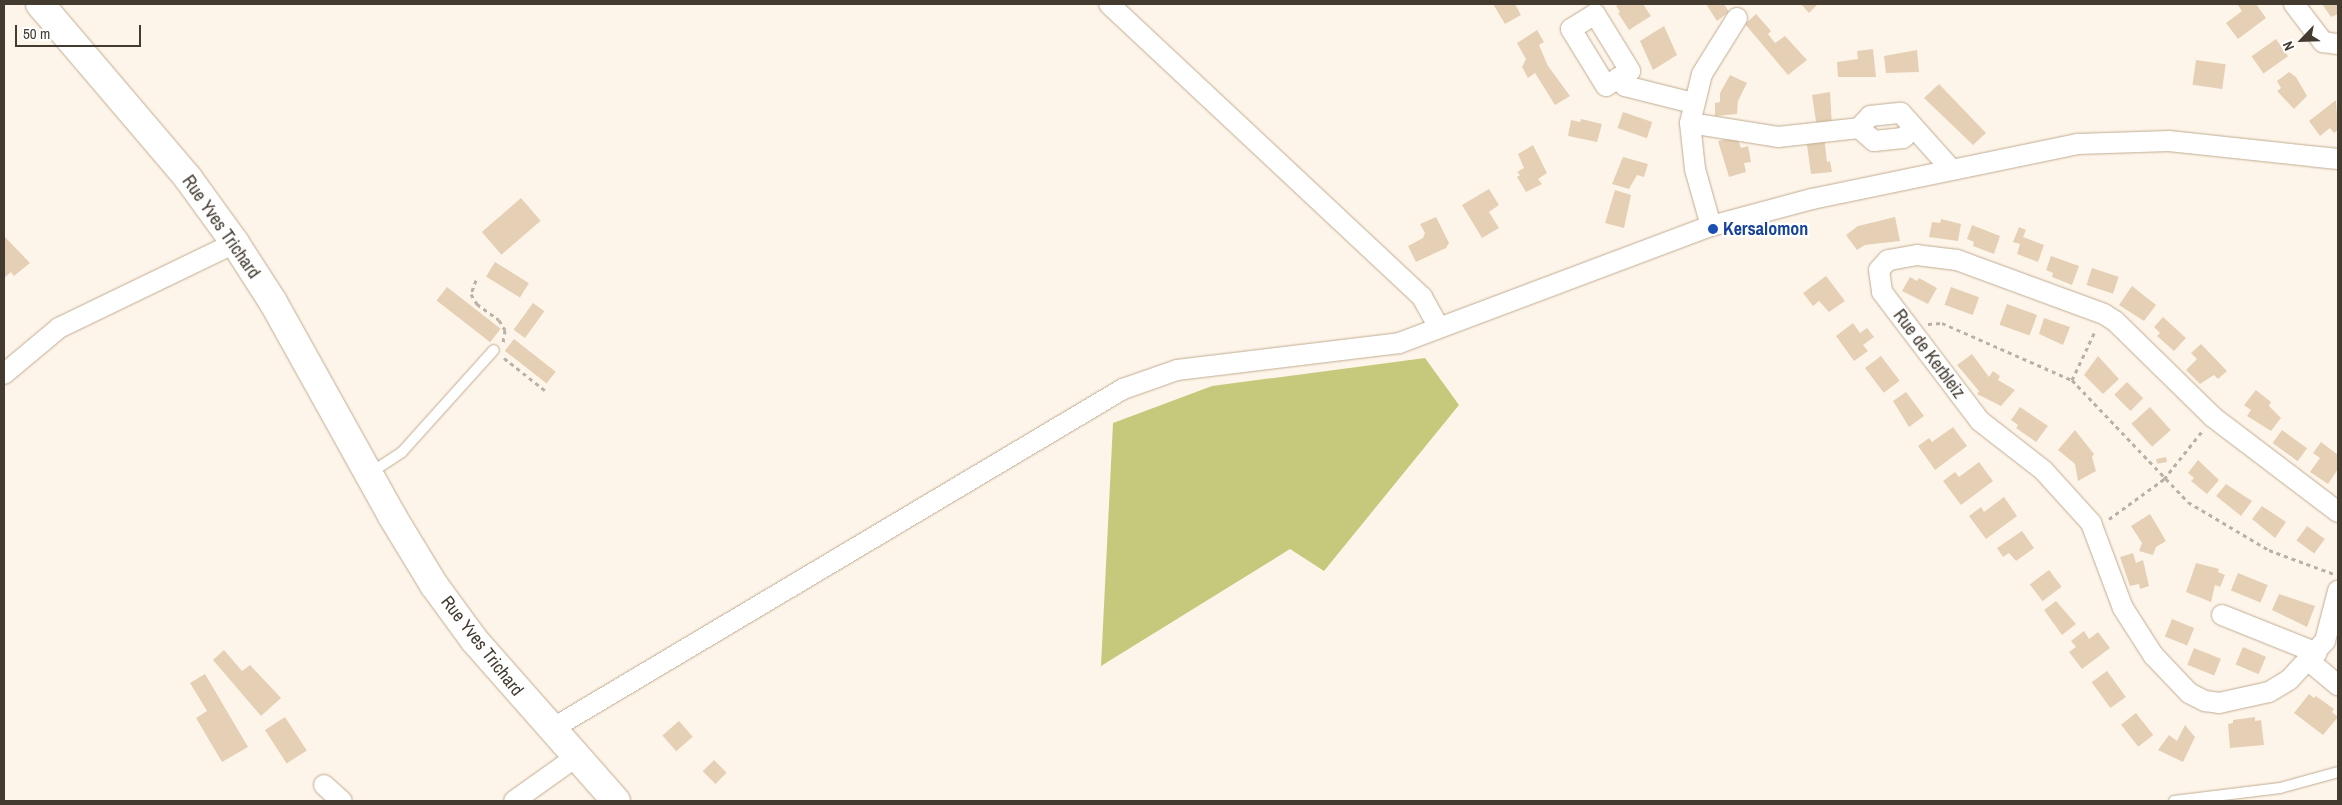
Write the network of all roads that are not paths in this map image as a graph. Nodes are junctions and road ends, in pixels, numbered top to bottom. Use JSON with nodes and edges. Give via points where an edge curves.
{"nodes":[{"id":1,"x":40,"y":4,"type":"edge"},
{"id":2,"x":1109,"y":4,"type":"edge"},
{"id":3,"x":2294,"y":4,"type":"edge"},
{"id":4,"x":1737,"y":18,"type":"dead end"},
{"id":5,"x":2338,"y":44,"type":"edge"},
{"id":6,"x":1618,"y":78,"type":"dead end"},
{"id":7,"x":1693,"y":103,"type":"junction"},
{"id":8,"x":1690,"y":123,"type":"junction"},
{"id":9,"x":2338,"y":159,"type":"edge"},
{"id":10,"x":1952,"y":170,"type":"junction"},
{"id":11,"x":1711,"y":226,"type":"junction"},
{"id":12,"x":234,"y":243,"type":"junction"},
{"id":13,"x":1438,"y":328,"type":"junction"},
{"id":14,"x":494,"y":350,"type":"road end"},
{"id":15,"x":4,"y":374,"type":"edge"},
{"id":16,"x":369,"y":474,"type":"junction"},
{"id":17,"x":2338,"y":512,"type":"edge"},
{"id":18,"x":2338,"y":591,"type":"edge"},
{"id":19,"x":2222,"y":615,"type":"dead end"},
{"id":20,"x":2313,"y":657,"type":"junction"},
{"id":21,"x":2338,"y":685,"type":"edge"},
{"id":22,"x":550,"y":730,"type":"junction"},
{"id":23,"x":576,"y":757,"type":"junction"},
{"id":24,"x":2338,"y":772,"type":"edge"},
{"id":25,"x":324,"y":785,"type":"dead end"},
{"id":26,"x":342,"y":801,"type":"edge"},
{"id":27,"x":514,"y":801,"type":"edge"},
{"id":28,"x":616,"y":801,"type":"edge"},
{"id":29,"x":2174,"y":801,"type":"edge"}],
"edges":[{"from":1,"to":12,"type":"main road","name":"Rue Yves Trichard","via":[[188,178]]},
{"from":2,"to":13,"type":"street","via":[[1422,297]]},
{"from":3,"to":5,"type":"street","via":[[2323,42]]},
{"from":4,"to":7,"type":"street","via":[[1702,74]]},
{"from":6,"to":7,"type":"street","via":[[1624,86]]},
{"from":7,"to":8,"type":"street"},
{"from":8,"to":10,"type":"street","via":[[1778,136],[1859,128],[1874,141],[1903,138],[1914,128]]},
{"from":8,"to":11,"type":"street","via":[[1695,169]]},
{"from":9,"to":10,"type":"street","via":[[2200,143],[2138,141],[2078,144]]},
{"from":10,"to":11,"type":"street"},
{"from":11,"to":13,"type":"street"},
{"from":12,"to":15,"type":"street","via":[[59,328]]},
{"from":12,"to":16,"type":"main road","name":"Rue Yves Trichard","via":[[273,302]]},
{"from":13,"to":22,"type":"street","via":[[1399,343],[1177,370],[1123,389]]},
{"from":14,"to":16,"type":"lane","via":[[402,452]]},
{"from":16,"to":22,"type":"main road","name":"Rue Yves Trichard","via":[[434,585],[475,641]]},
{"from":17,"to":20,"type":"street","name":"Rue de Kerbleiz","via":[[2213,416],[2104,314],[1957,260],[1917,255],[1888,260],[1879,275],[1882,292],[1980,421],[2043,470],[2078,506],[2095,530],[2124,608],[2153,655],[2189,693],[2205,701],[2219,703],[2270,692],[2289,680]]},
{"from":18,"to":20,"type":"street","name":"Rue de Kerbleiz","via":[[2325,641]]},
{"from":19,"to":20,"type":"street"},
{"from":20,"to":21,"type":"street"},
{"from":22,"to":23,"type":"main road","name":"Rue Yves Trichard"},
{"from":23,"to":27,"type":"street"},
{"from":23,"to":28,"type":"main road","name":"Rue Yves Trichard"},
{"from":24,"to":29,"type":"lane","via":[[2280,788]]},
{"from":25,"to":26,"type":"street"}]}
